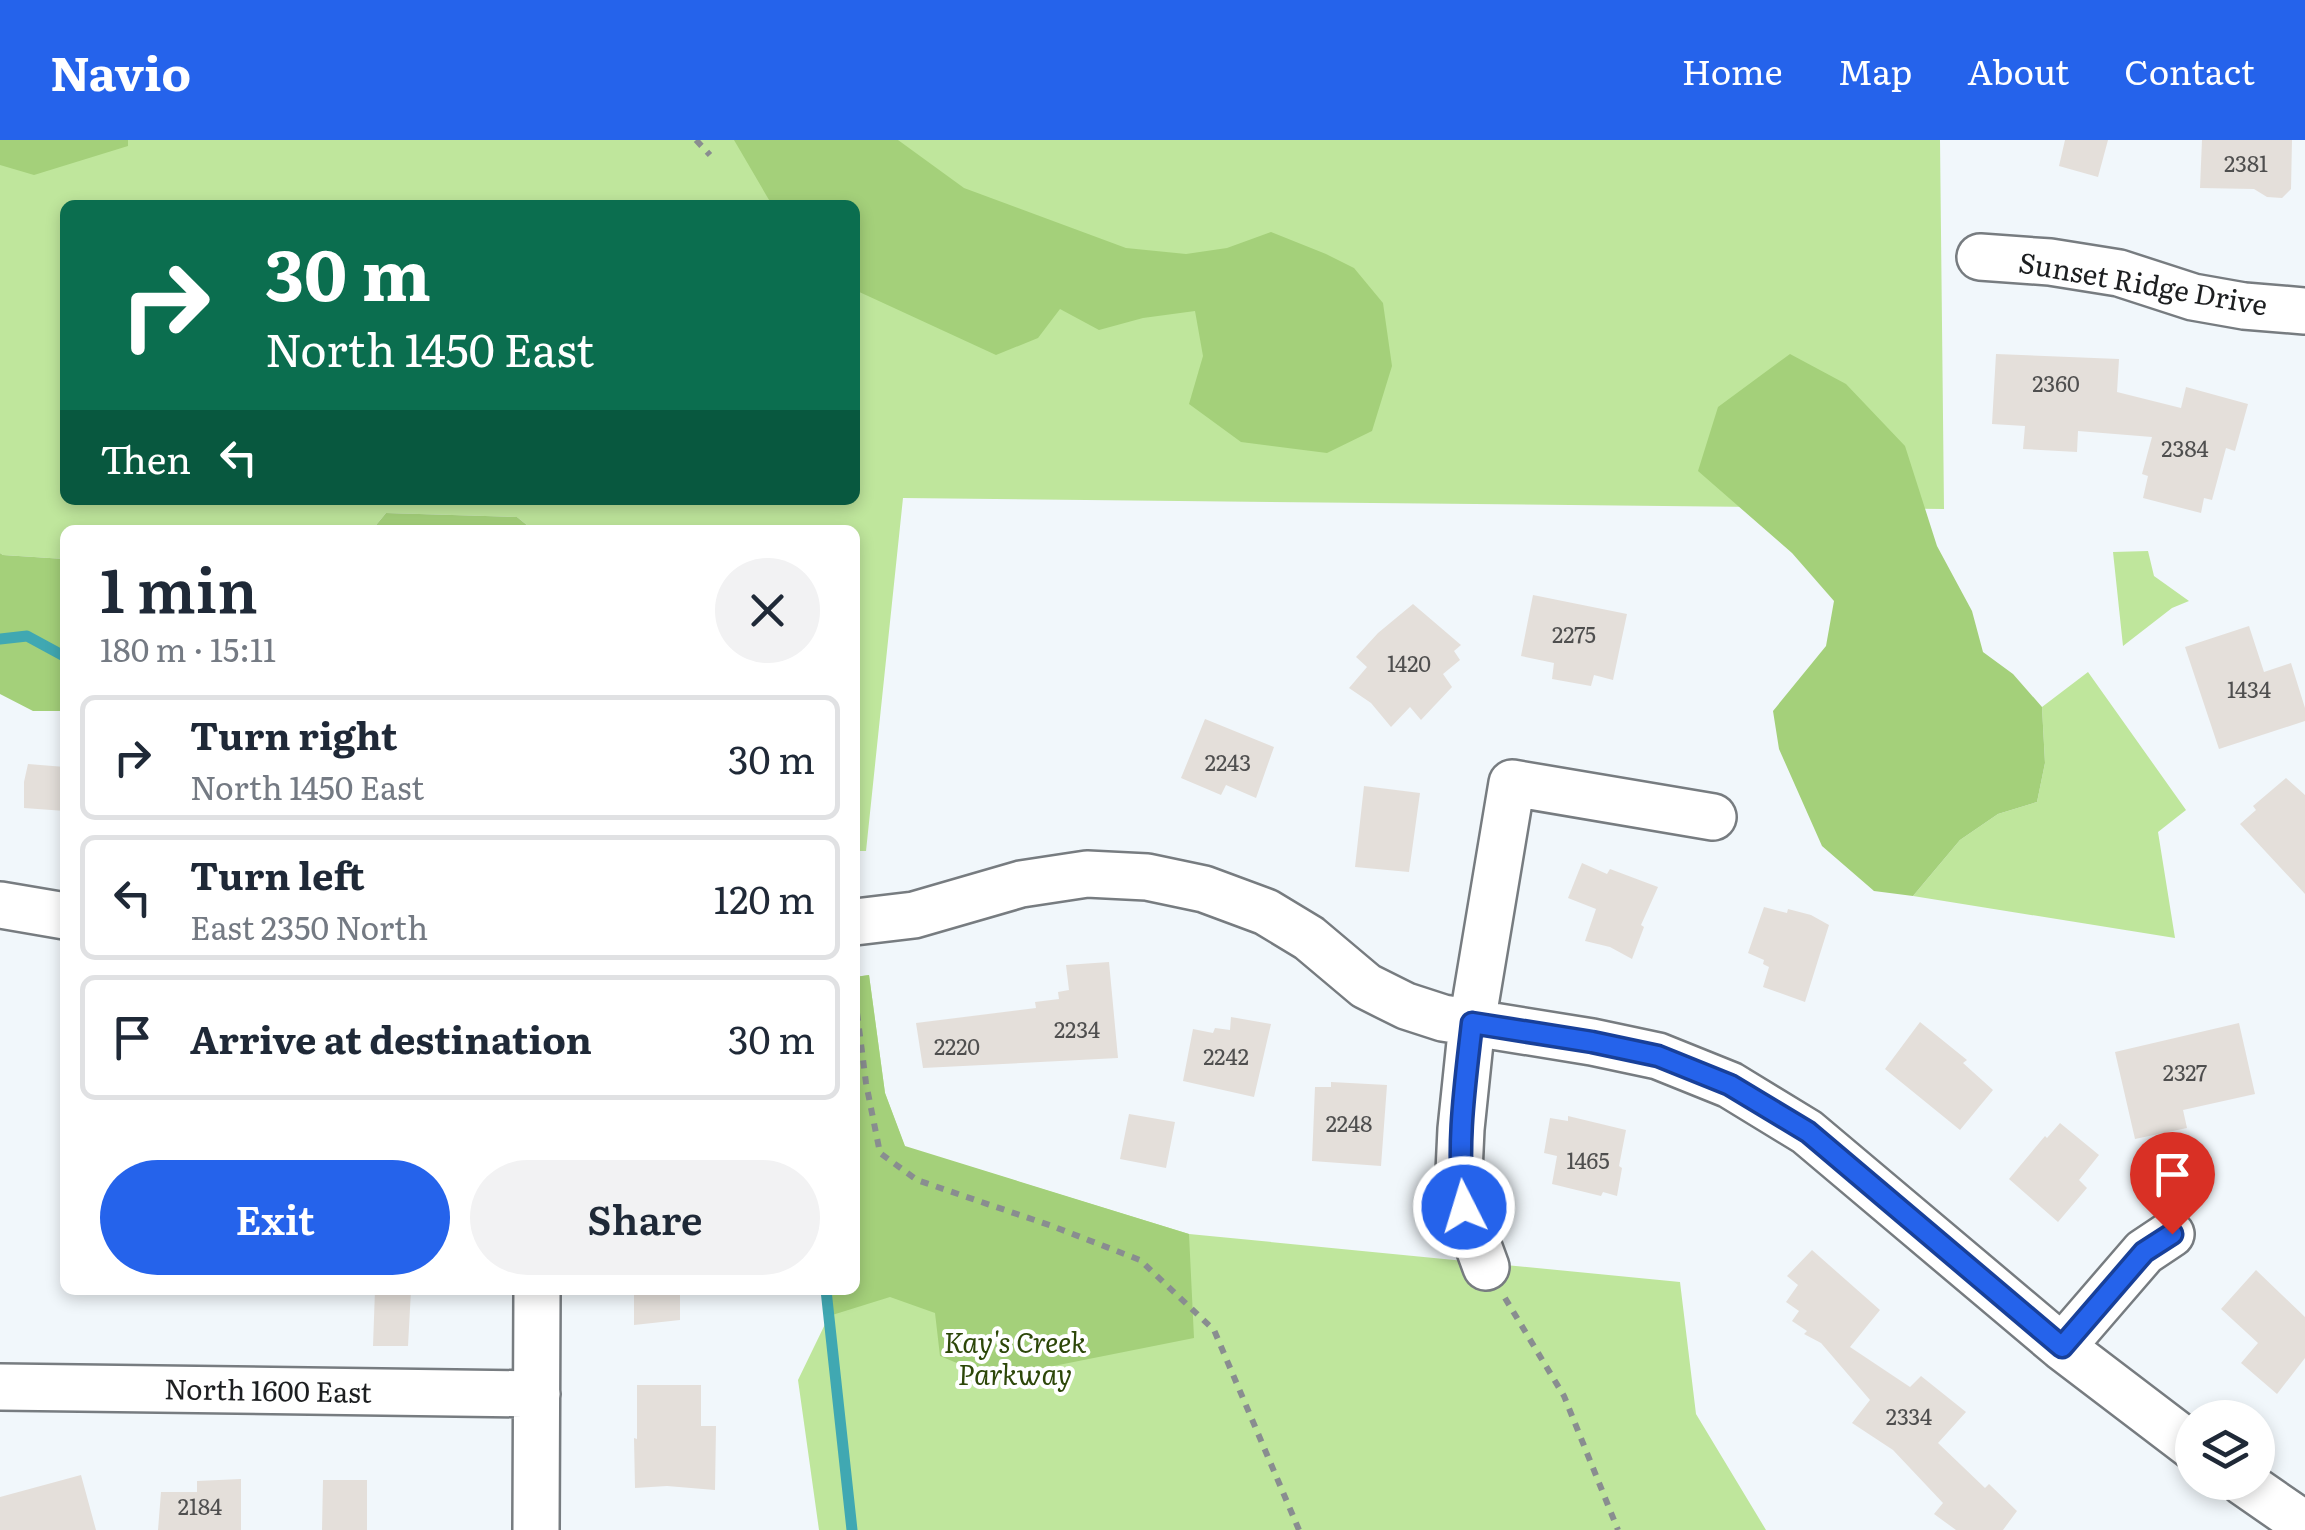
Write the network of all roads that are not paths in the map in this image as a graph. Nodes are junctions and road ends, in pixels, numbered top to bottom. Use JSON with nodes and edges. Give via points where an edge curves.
{"nodes":[{"id":1,"x":1980,"y":257,"type":"dead end"},
{"id":2,"x":2305,"y":311,"type":"edge"},
{"id":3,"x":1713,"y":817,"type":"dead end"},
{"id":4,"x":0,"y":905,"type":"edge"},
{"id":5,"x":60,"y":915,"type":"edge"},
{"id":6,"x":860,"y":921,"type":"edge"},
{"id":7,"x":1472,"y":1023,"type":"junction"},
{"id":8,"x":2172,"y":1234,"type":"dead end"},
{"id":9,"x":1486,"y":1267,"type":"road end"},
{"id":10,"x":537,"y":1295,"type":"edge"},
{"id":11,"x":2062,"y":1347,"type":"junction"},
{"id":12,"x":0,"y":1387,"type":"edge"},
{"id":13,"x":536,"y":1394,"type":"junction"},
{"id":14,"x":2175,"y":1433,"type":"edge"},
{"id":15,"x":2269,"y":1500,"type":"edge"},
{"id":16,"x":2305,"y":1525,"type":"edge"},
{"id":17,"x":536,"y":1530,"type":"edge"}],
"edges":[{"from":1,"to":2,"type":"street","name":"Sunset Ridge Drive","via":[[2050,262],[2244,306]]},
{"from":3,"to":7,"type":"street","via":[[1512,783]]},
{"from":4,"to":5,"type":"street"},
{"from":6,"to":7,"type":"street","via":[[914,915],[1021,884],[1087,874],[1147,877],[1266,912],[1366,986],[1406,1006]]},
{"from":7,"to":9,"type":"street","via":[[1459,1172]]},
{"from":7,"to":11,"type":"street","via":[[1658,1056],[1730,1085],[1808,1132]]},
{"from":8,"to":11,"type":"street","via":[[2144,1252]]},
{"from":10,"to":13,"type":"street"},
{"from":11,"to":14,"type":"street"},
{"from":12,"to":13,"type":"street","name":"North 1600 East"},
{"from":13,"to":17,"type":"street"},
{"from":15,"to":16,"type":"street"}]}
